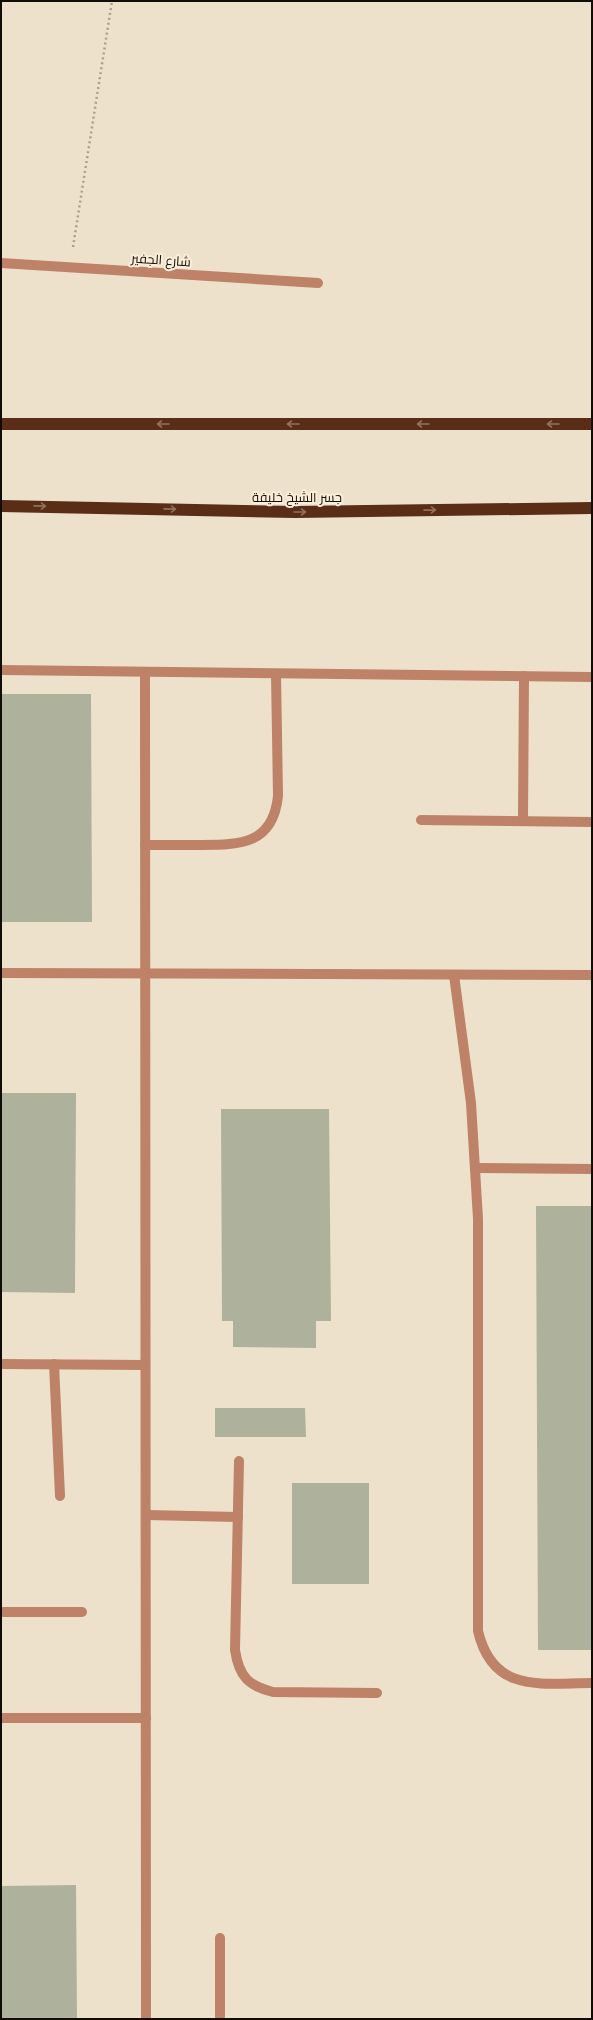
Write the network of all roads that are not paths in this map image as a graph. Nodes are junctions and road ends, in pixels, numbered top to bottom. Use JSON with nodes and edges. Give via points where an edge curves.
{"nodes":[{"id":1,"x":1,"y":263,"type":"edge"},
{"id":2,"x":318,"y":284,"type":"dead end"},
{"id":3,"x":1,"y":424,"type":"edge"},
{"id":4,"x":592,"y":424,"type":"edge"},
{"id":5,"x":1,"y":506,"type":"edge"},
{"id":6,"x":592,"y":508,"type":"edge"},
{"id":7,"x":1,"y":670,"type":"edge"},
{"id":8,"x":145,"y":672,"type":"junction"},
{"id":9,"x":276,"y":674,"type":"junction"},
{"id":10,"x":524,"y":676,"type":"junction"},
{"id":11,"x":592,"y":677,"type":"edge"},
{"id":12,"x":421,"y":820,"type":"dead end"},
{"id":13,"x":523,"y":820,"type":"junction"},
{"id":14,"x":592,"y":822,"type":"edge"},
{"id":15,"x":145,"y":845,"type":"junction"},
{"id":16,"x":1,"y":973,"type":"edge"},
{"id":17,"x":146,"y":974,"type":"junction"},
{"id":18,"x":454,"y":975,"type":"junction"},
{"id":19,"x":592,"y":975,"type":"edge"},
{"id":20,"x":475,"y":1168,"type":"junction"},
{"id":21,"x":592,"y":1169,"type":"edge"},
{"id":22,"x":1,"y":1364,"type":"edge"},
{"id":23,"x":54,"y":1364,"type":"junction"},
{"id":24,"x":145,"y":1365,"type":"junction"},
{"id":25,"x":240,"y":1461,"type":"dead end"},
{"id":26,"x":60,"y":1496,"type":"dead end"},
{"id":27,"x":146,"y":1515,"type":"junction"},
{"id":28,"x":238,"y":1517,"type":"junction"},
{"id":29,"x":1,"y":1612,"type":"edge"},
{"id":30,"x":82,"y":1612,"type":"dead end"},
{"id":31,"x":592,"y":1683,"type":"edge"},
{"id":32,"x":377,"y":1693,"type":"dead end"},
{"id":33,"x":1,"y":1718,"type":"edge"},
{"id":34,"x":146,"y":1718,"type":"junction"},
{"id":35,"x":220,"y":1938,"type":"dead end"},
{"id":36,"x":146,"y":2019,"type":"edge"},
{"id":37,"x":220,"y":2019,"type":"edge"}],
"edges":[{"from":1,"to":2,"type":"street","name":"شارع الجفير"},
{"from":4,"to":3,"type":"highway","one_way":true},
{"from":5,"to":6,"type":"highway","name":"جسر الشيخ خليفة","one_way":true,"via":[[295,512]]},
{"from":7,"to":8,"type":"street"},
{"from":8,"to":9,"type":"street"},
{"from":8,"to":15,"type":"street"},
{"from":9,"to":10,"type":"street"},
{"from":9,"to":15,"type":"street","via":[[278,796],[270,824],[260,835],[248,842],[233,845]]},
{"from":10,"to":11,"type":"street"},
{"from":10,"to":13,"type":"street"},
{"from":12,"to":13,"type":"street"},
{"from":13,"to":14,"type":"street"},
{"from":15,"to":17,"type":"street"},
{"from":16,"to":17,"type":"street"},
{"from":17,"to":18,"type":"street"},
{"from":17,"to":24,"type":"street"},
{"from":18,"to":19,"type":"street"},
{"from":18,"to":20,"type":"street"},
{"from":20,"to":21,"type":"street"},
{"from":20,"to":31,"type":"street","via":[[478,1219],[478,1631],[482,1648],[503,1674],[519,1681],[535,1683]]},
{"from":22,"to":23,"type":"street"},
{"from":23,"to":24,"type":"street"},
{"from":23,"to":26,"type":"street"},
{"from":24,"to":27,"type":"street"},
{"from":25,"to":28,"type":"street"},
{"from":27,"to":28,"type":"street"},
{"from":27,"to":34,"type":"street"},
{"from":28,"to":32,"type":"street","via":[[235,1650],[237,1665],[246,1679],[258,1688],[273,1692]]},
{"from":29,"to":30,"type":"street"},
{"from":33,"to":34,"type":"street"},
{"from":34,"to":36,"type":"street"},
{"from":35,"to":37,"type":"street"}]}
